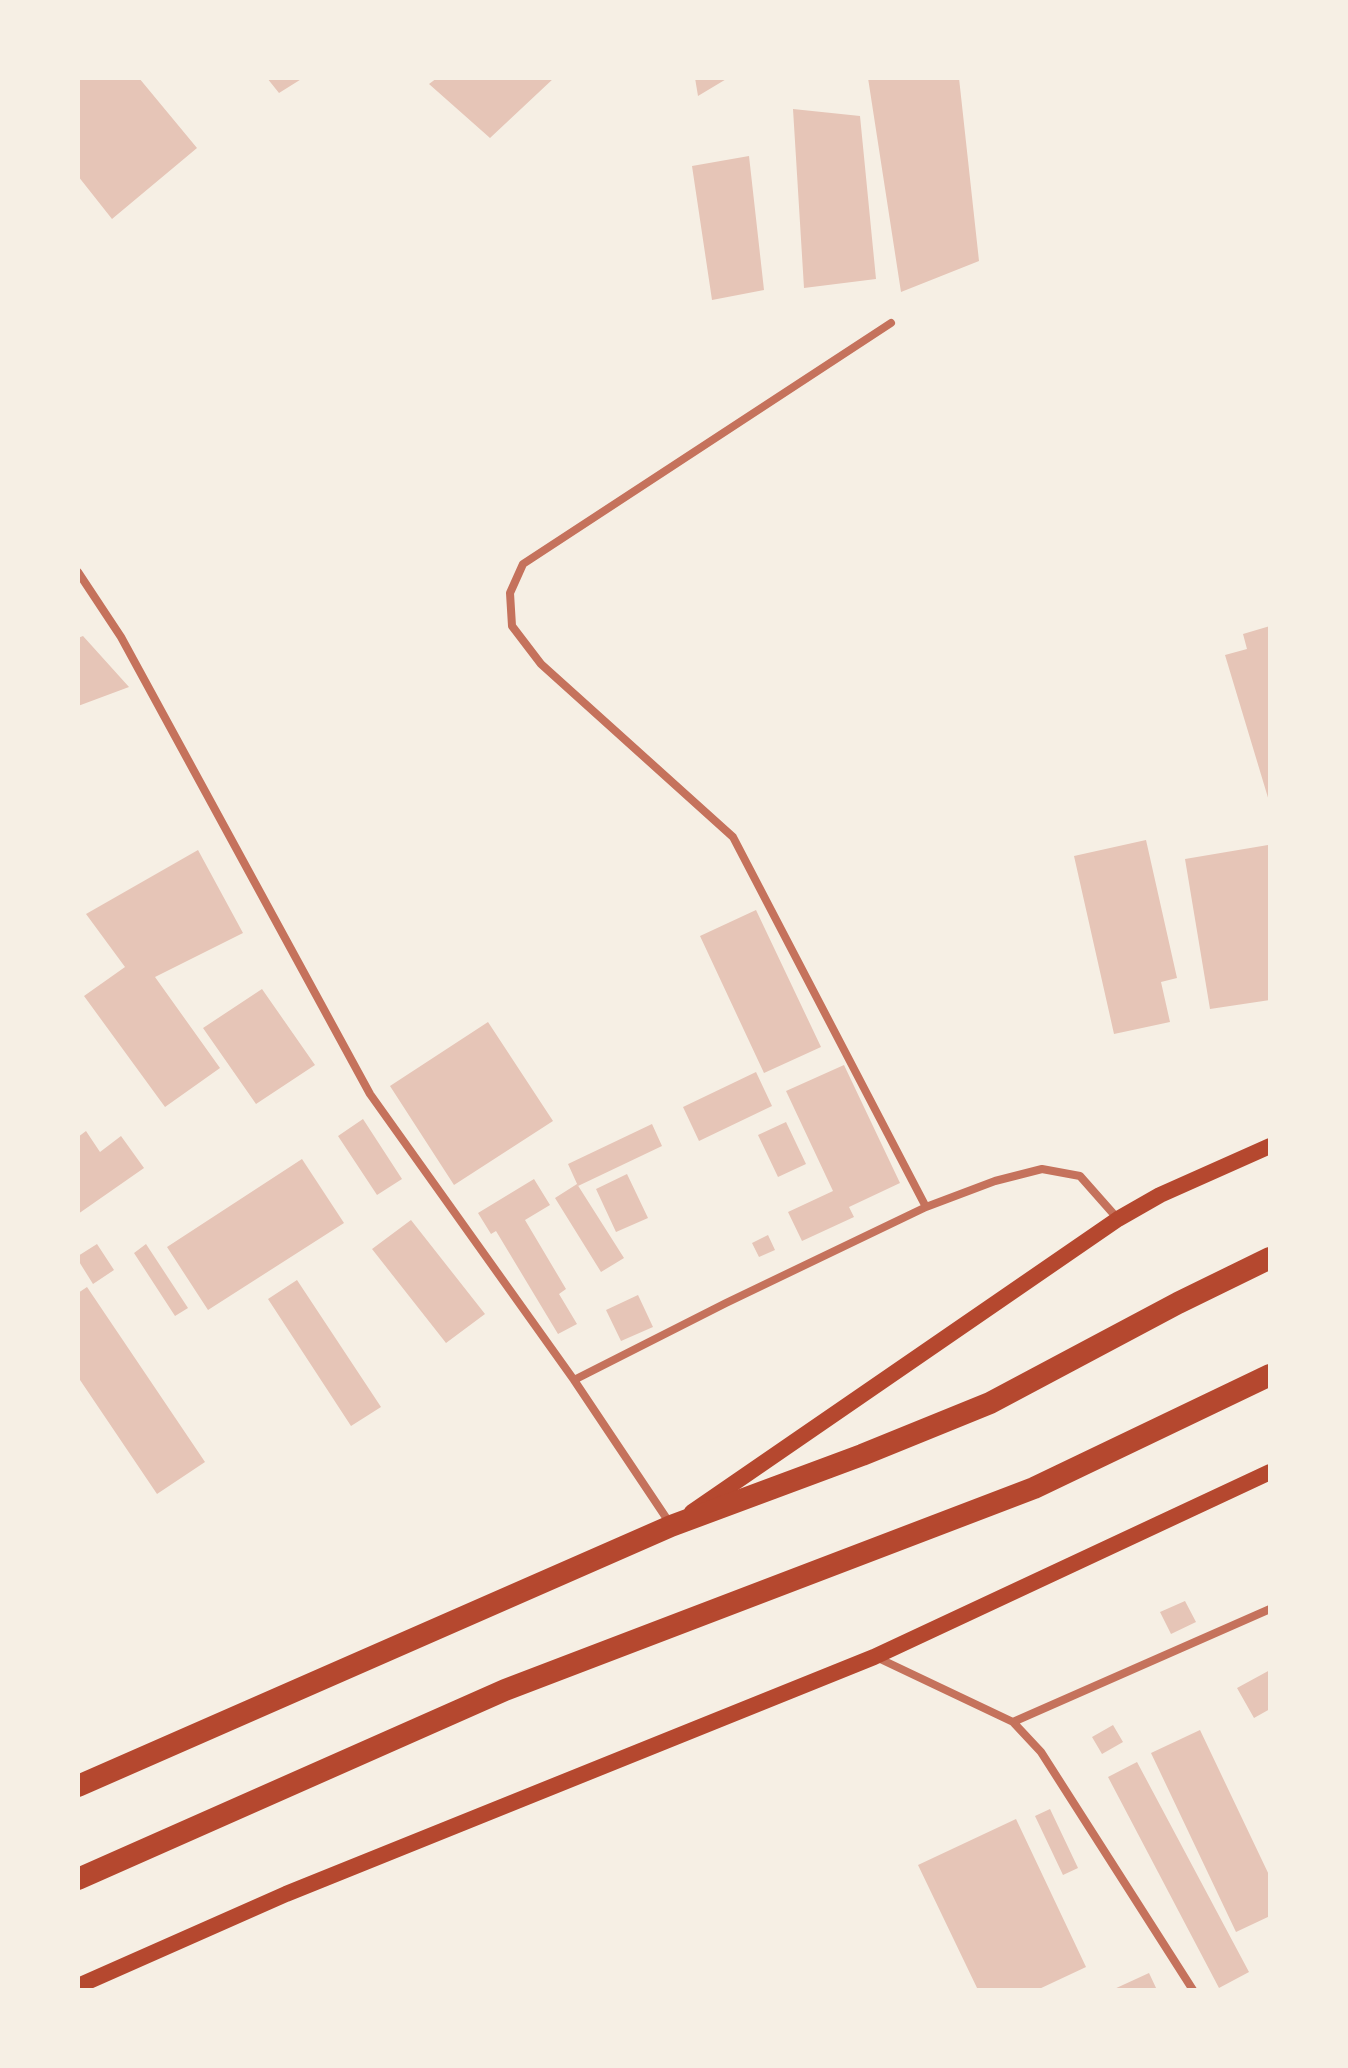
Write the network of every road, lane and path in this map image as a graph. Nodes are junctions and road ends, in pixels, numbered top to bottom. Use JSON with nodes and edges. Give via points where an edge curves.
{"nodes":[{"id":1,"x":891,"y":323,"type":"dead end"},
{"id":2,"x":78,"y":572,"type":"edge"},
{"id":3,"x":1270,"y":1146,"type":"edge"},
{"id":4,"x":926,"y":1207,"type":"junction"},
{"id":5,"x":1118,"y":1219,"type":"junction"},
{"id":6,"x":1270,"y":1258,"type":"edge"},
{"id":7,"x":1270,"y":1375,"type":"edge"},
{"id":8,"x":574,"y":1380,"type":"junction"},
{"id":9,"x":1270,"y":1472,"type":"edge"},
{"id":10,"x":671,"y":1526,"type":"junction"},
{"id":11,"x":1270,"y":1609,"type":"edge"},
{"id":12,"x":874,"y":1657,"type":"junction"},
{"id":13,"x":1013,"y":1722,"type":"junction"},
{"id":14,"x":78,"y":1786,"type":"edge"},
{"id":15,"x":78,"y":1879,"type":"edge"},
{"id":16,"x":78,"y":1986,"type":"edge"},
{"id":17,"x":1193,"y":1990,"type":"edge"}],
"edges":[{"from":1,"to":4,"type":"street","via":[[523,564],[510,593],[512,626],[541,664],[733,837]]},
{"from":2,"to":8,"type":"street","via":[[121,637],[370,1094]]},
{"from":3,"to":5,"type":"main road"},
{"from":4,"to":5,"type":"street","via":[[1042,1169],[1080,1176]]},
{"from":4,"to":8,"type":"street"},
{"from":5,"to":10,"type":"main road"},
{"from":6,"to":10,"type":"highway","via":[[990,1403]]},
{"from":7,"to":15,"type":"highway","via":[[1034,1488],[505,1690]]},
{"from":8,"to":10,"type":"street"},
{"from":9,"to":12,"type":"main road"},
{"from":10,"to":14,"type":"highway"},
{"from":11,"to":13,"type":"street"},
{"from":12,"to":13,"type":"street"},
{"from":12,"to":16,"type":"main road","via":[[286,1894]]},
{"from":13,"to":17,"type":"street","via":[[1041,1752]]}]}
